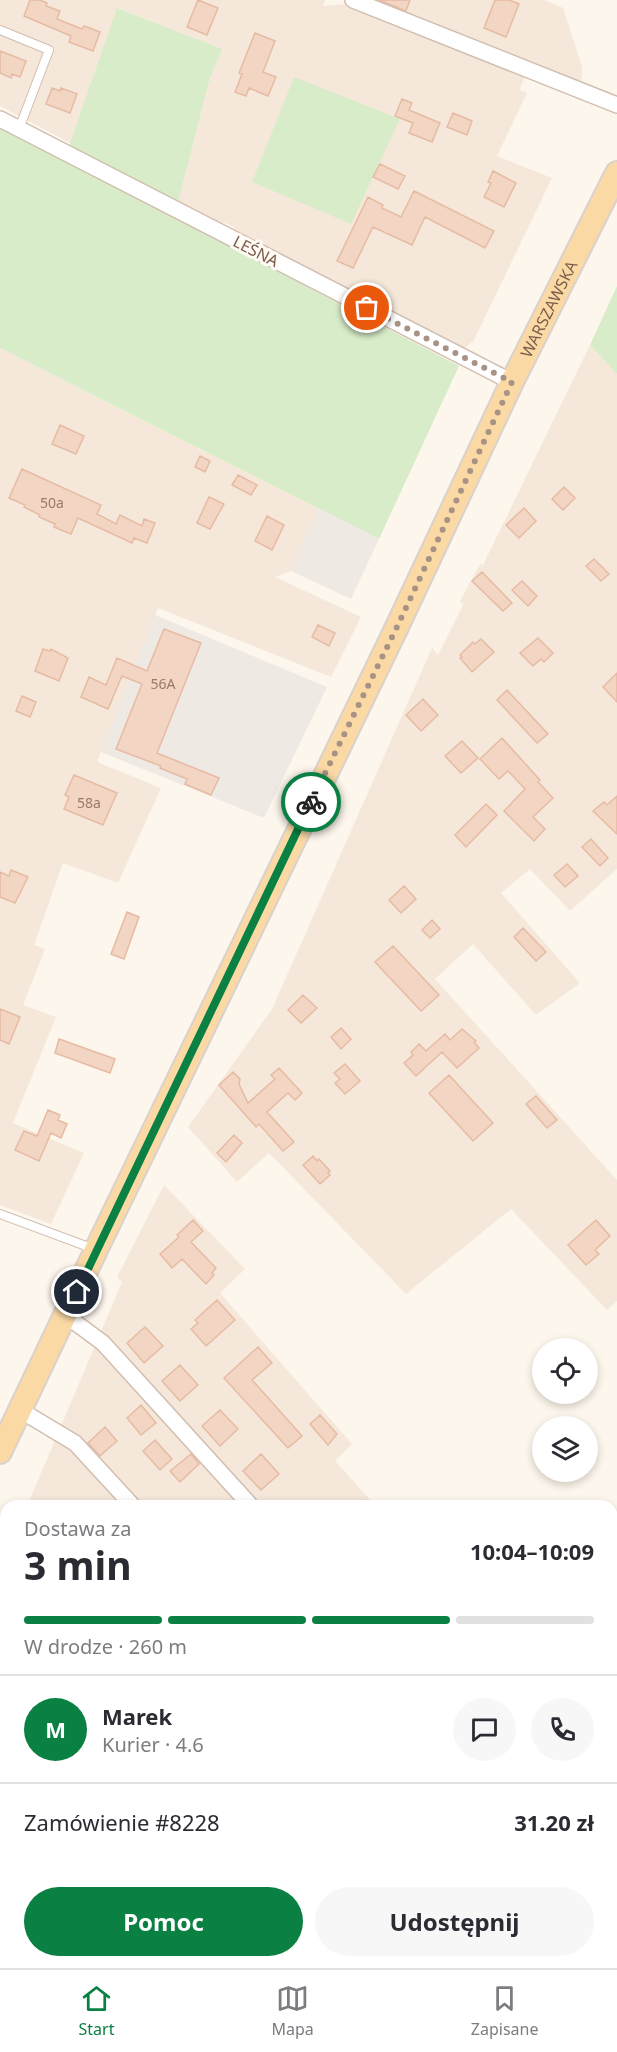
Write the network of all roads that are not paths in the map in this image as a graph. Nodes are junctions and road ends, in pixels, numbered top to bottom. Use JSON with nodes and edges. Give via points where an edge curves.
{"nodes":[{"id":1,"x":353,"y":0,"type":"edge"},
{"id":2,"x":0,"y":30,"type":"edge"},
{"id":3,"x":617,"y":105,"type":"edge"},
{"id":4,"x":0,"y":119,"type":"edge"},
{"id":5,"x":20,"y":129,"type":"junction"},
{"id":6,"x":617,"y":173,"type":"edge"},
{"id":7,"x":512,"y":382,"type":"junction"},
{"id":8,"x":0,"y":1214,"type":"edge"},
{"id":9,"x":96,"y":1250,"type":"junction"},
{"id":10,"x":67,"y":1313,"type":"junction"},
{"id":11,"x":20,"y":1410,"type":"junction"},
{"id":12,"x":0,"y":1452,"type":"edge"},
{"id":13,"x":127,"y":1500,"type":"edge"},
{"id":14,"x":246,"y":1500,"type":"edge"}],
"edges":[{"from":1,"to":3,"type":"street"},
{"from":2,"to":5,"type":"lane","via":[[49,50]]},
{"from":4,"to":5,"type":"street","name":"LEŚNA"},
{"from":5,"to":7,"type":"street","name":"LEŚNA"},
{"from":6,"to":7,"type":"main road","name":"WARSZAWSKA"},
{"from":7,"to":9,"type":"main road","name":"WARSZAWSKA"},
{"from":8,"to":9,"type":"lane"},
{"from":9,"to":10,"type":"main road","name":"WARSZAWSKA"},
{"from":10,"to":11,"type":"main road","name":"WARSZAWSKA"},
{"from":10,"to":14,"type":"street","via":[[103,1343]]},
{"from":11,"to":12,"type":"main road","name":"WARSZAWSKA"},
{"from":11,"to":13,"type":"street","via":[[75,1443]]}]}
